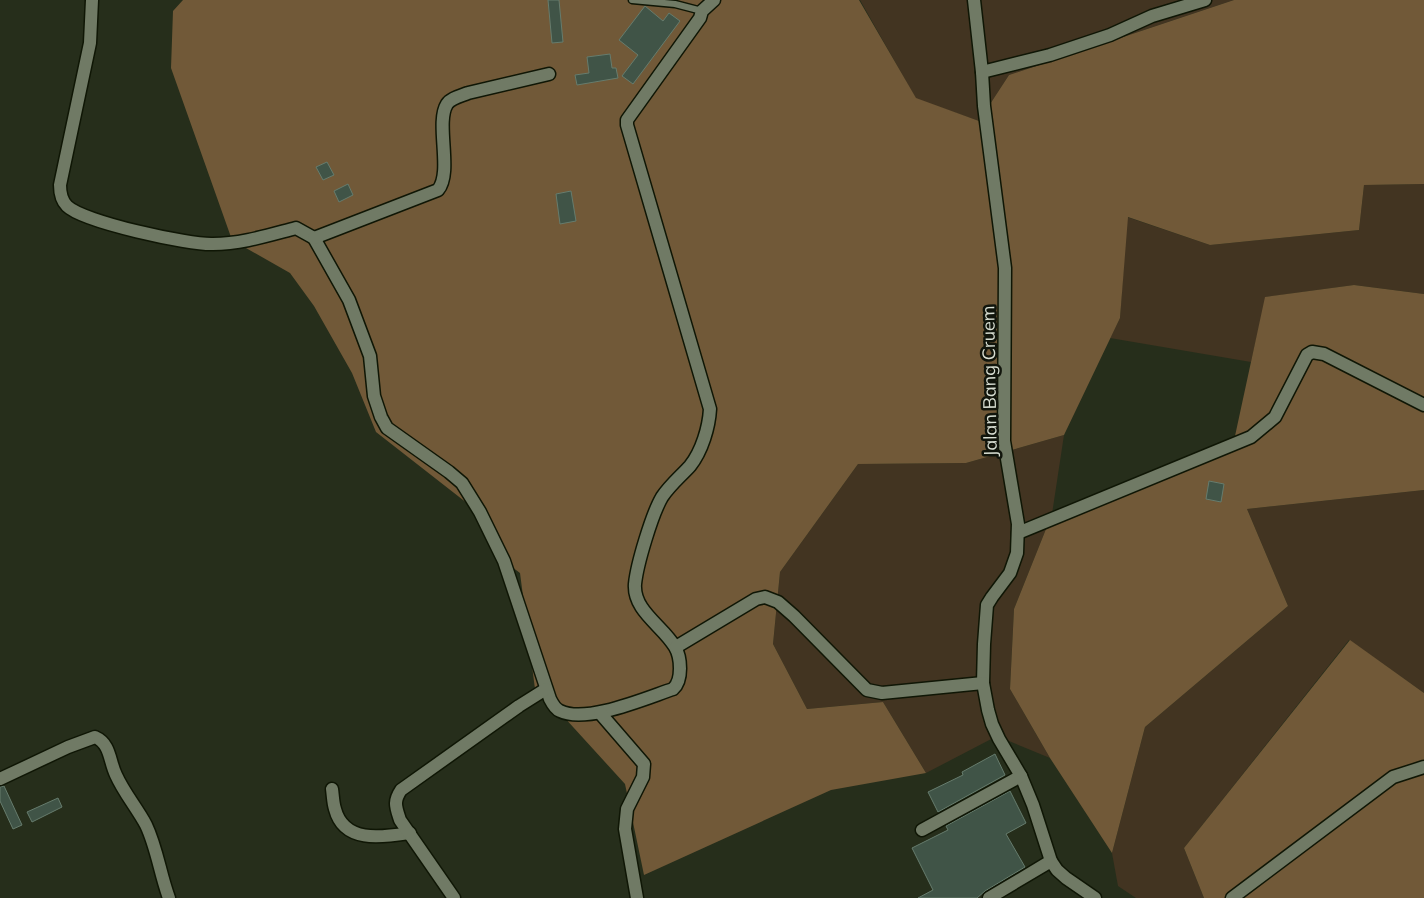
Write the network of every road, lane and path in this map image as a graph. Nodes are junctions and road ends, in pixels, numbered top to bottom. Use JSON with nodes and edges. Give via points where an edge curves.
{"nodes":[{"id":1,"x":92,"y":0,"type":"edge"},
{"id":2,"x":632,"y":0,"type":"edge"},
{"id":3,"x":714,"y":0,"type":"edge"},
{"id":4,"x":974,"y":0,"type":"edge"},
{"id":5,"x":1205,"y":0,"type":"edge"},
{"id":6,"x":702,"y":11,"type":"junction"},
{"id":7,"x":982,"y":72,"type":"junction"},
{"id":8,"x":548,"y":74,"type":"dead end"},
{"id":9,"x":314,"y":238,"type":"junction"},
{"id":10,"x":1424,"y":405,"type":"edge"},
{"id":11,"x":1018,"y":533,"type":"junction"},
{"id":12,"x":676,"y":647,"type":"junction"},
{"id":13,"x":983,"y":683,"type":"junction"},
{"id":14,"x":546,"y":689,"type":"junction"},
{"id":15,"x":600,"y":712,"type":"junction"},
{"id":16,"x":1424,"y":767,"type":"edge"},
{"id":17,"x":1020,"y":776,"type":"junction"},
{"id":18,"x":0,"y":780,"type":"edge"},
{"id":19,"x":332,"y":789,"type":"dead end"},
{"id":20,"x":922,"y":830,"type":"dead end"},
{"id":21,"x":410,"y":833,"type":"junction"},
{"id":22,"x":1051,"y":861,"type":"junction"},
{"id":23,"x":168,"y":898,"type":"edge"},
{"id":24,"x":454,"y":898,"type":"edge"},
{"id":25,"x":637,"y":898,"type":"edge"},
{"id":26,"x":989,"y":898,"type":"edge"},
{"id":27,"x":1095,"y":898,"type":"edge"},
{"id":28,"x":1232,"y":898,"type":"edge"}],
"edges":[{"from":1,"to":9,"type":"street","via":[[90,42],[60,185],[60,195],[67,205],[91,218],[171,239],[213,244],[246,241],[296,228]]},
{"from":2,"to":6,"type":"lane","via":[[675,4]]},
{"from":3,"to":6,"type":"street"},
{"from":4,"to":7,"type":"street","name":"Jalan Bang Cruem"},
{"from":5,"to":7,"type":"street","via":[[1152,16],[1050,56]]},
{"from":6,"to":12,"type":"street","via":[[627,120],[710,409],[706,433],[692,464],[661,499],[636,572],[635,591],[640,606]]},
{"from":7,"to":11,"type":"street","name":"Jalan Bang Cruem","via":[[1005,268],[1004,441]]},
{"from":8,"to":9,"type":"street","via":[[455,98],[447,104],[444,117],[444,170],[438,190]]},
{"from":9,"to":14,"type":"street","via":[[352,308],[370,356],[374,396],[381,417],[387,428],[462,483],[480,512],[504,561]]},
{"from":10,"to":11,"type":"street","via":[[1324,354],[1312,352],[1307,355],[1275,417],[1251,437]]},
{"from":11,"to":13,"type":"street","name":"Jalan Bang Cruem","via":[[1017,553],[1010,573],[988,605]]},
{"from":12,"to":13,"type":"street","via":[[756,599],[766,597],[778,602],[794,616],[864,688],[877,692]]},
{"from":12,"to":15,"type":"street","via":[[681,674],[673,689]]},
{"from":13,"to":17,"type":"street","name":"Jalan Bang Cruem","via":[[992,724]]},
{"from":14,"to":15,"type":"street","via":[[553,705],[560,711]]},
{"from":14,"to":21,"type":"street","via":[[401,790],[396,808]]},
{"from":15,"to":25,"type":"street","via":[[644,764],[643,777],[626,809],[625,829]]},
{"from":16,"to":28,"type":"street","via":[[1393,777]]},
{"from":17,"to":20,"type":"street"},
{"from":17,"to":22,"type":"street","name":"Jalan Bang Cruem"},
{"from":18,"to":23,"type":"street","via":[[95,736],[103,740],[115,774],[155,846]]},
{"from":19,"to":21,"type":"street","via":[[335,811],[343,824],[356,835],[383,837]]},
{"from":21,"to":24,"type":"street"},
{"from":22,"to":26,"type":"street"},
{"from":22,"to":27,"type":"street","name":"Jalan Bang Cruem","via":[[1066,878]]}]}
